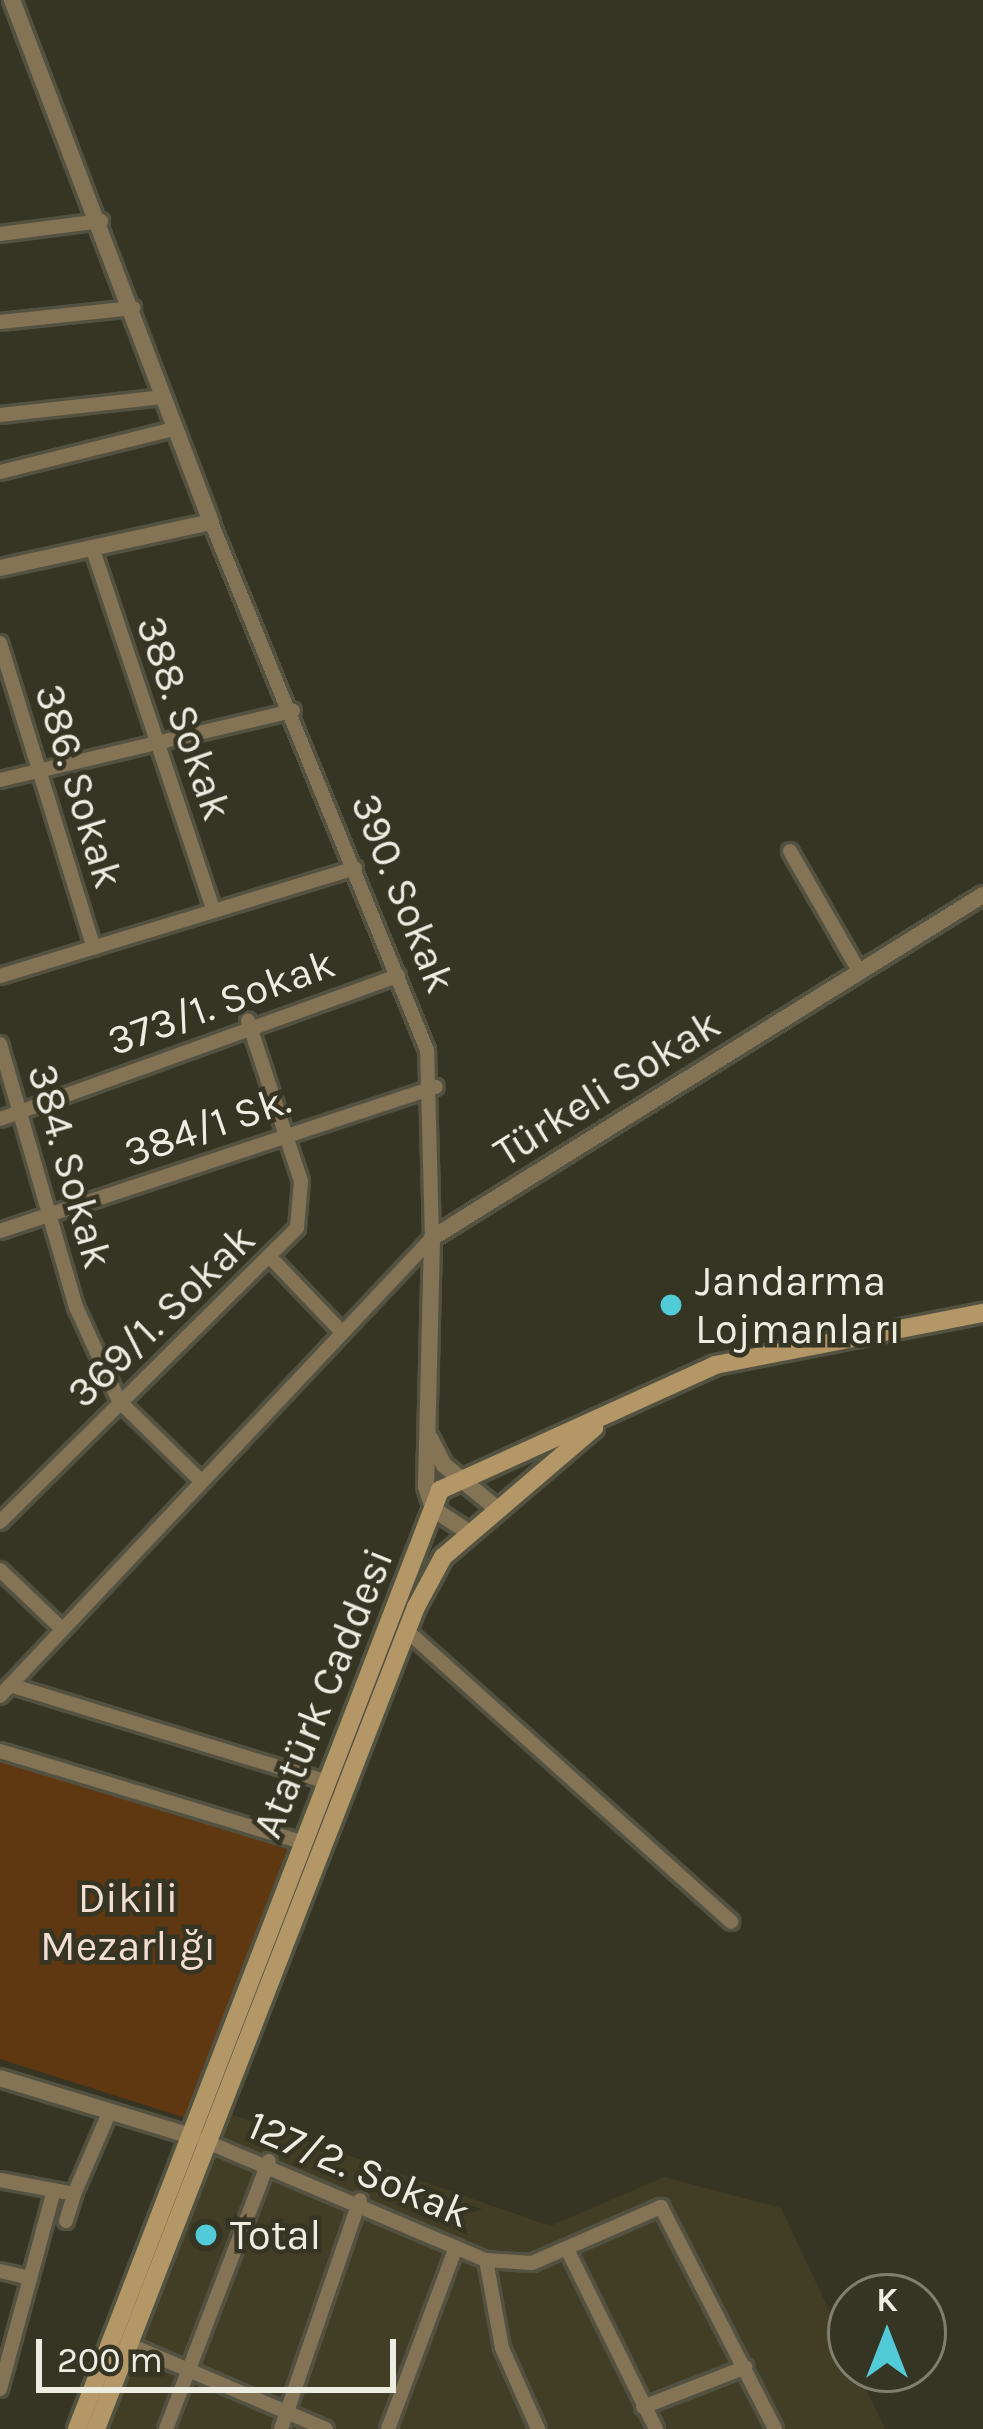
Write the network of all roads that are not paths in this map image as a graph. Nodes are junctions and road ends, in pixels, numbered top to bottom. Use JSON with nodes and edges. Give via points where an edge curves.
{"nodes":[{"id":1,"x":12,"y":0,"type":"edge"},
{"id":2,"x":101,"y":221,"type":"junction"},
{"id":3,"x":1,"y":232,"type":"edge"},
{"id":4,"x":133,"y":308,"type":"junction"},
{"id":5,"x":0,"y":322,"type":"edge"},
{"id":6,"x":162,"y":397,"type":"junction"},
{"id":7,"x":0,"y":416,"type":"edge"},
{"id":8,"x":174,"y":429,"type":"junction"},
{"id":9,"x":0,"y":472,"type":"edge"},
{"id":10,"x":211,"y":522,"type":"junction"},
{"id":11,"x":92,"y":547,"type":"junction"},
{"id":12,"x":0,"y":568,"type":"edge"},
{"id":13,"x":0,"y":643,"type":"edge"},
{"id":14,"x":293,"y":711,"type":"junction"},
{"id":15,"x":157,"y":742,"type":"junction"},
{"id":16,"x":40,"y":771,"type":"junction"},
{"id":17,"x":0,"y":780,"type":"edge"},
{"id":18,"x":790,"y":851,"type":"dead end"},
{"id":19,"x":355,"y":868,"type":"junction"},
{"id":20,"x":983,"y":895,"type":"edge"},
{"id":21,"x":214,"y":911,"type":"junction"},
{"id":22,"x":94,"y":948,"type":"junction"},
{"id":23,"x":859,"y":971,"type":"junction"},
{"id":24,"x":0,"y":976,"type":"edge"},
{"id":25,"x":398,"y":976,"type":"junction"},
{"id":26,"x":248,"y":1021,"type":"junction"},
{"id":27,"x":2,"y":1053,"type":"edge"},
{"id":28,"x":436,"y":1088,"type":"junction"},
{"id":29,"x":23,"y":1110,"type":"junction"},
{"id":30,"x":0,"y":1119,"type":"edge"},
{"id":31,"x":285,"y":1132,"type":"junction"},
{"id":32,"x":52,"y":1214,"type":"junction"},
{"id":33,"x":0,"y":1231,"type":"edge"},
{"id":34,"x":432,"y":1238,"type":"junction"},
{"id":35,"x":269,"y":1256,"type":"junction"},
{"id":36,"x":983,"y":1313,"type":"edge"},
{"id":37,"x":340,"y":1330,"type":"junction"},
{"id":38,"x":672,"y":1384,"type":"junction"},
{"id":39,"x":119,"y":1401,"type":"junction"},
{"id":40,"x":428,"y":1432,"type":"junction"},
{"id":41,"x":464,"y":1476,"type":"junction"},
{"id":42,"x":200,"y":1480,"type":"junction"},
{"id":43,"x":495,"y":1507,"type":"junction"},
{"id":44,"x":433,"y":1509,"type":"junction"},
{"id":45,"x":0,"y":1522,"type":"edge"},
{"id":46,"x":470,"y":1533,"type":"junction"},
{"id":47,"x":0,"y":1570,"type":"edge"},
{"id":48,"x":61,"y":1628,"type":"junction"},
{"id":49,"x":406,"y":1630,"type":"junction"},
{"id":50,"x":5,"y":1691,"type":"edge"},
{"id":51,"x":0,"y":1751,"type":"edge"},
{"id":52,"x":328,"y":1782,"type":"junction"},
{"id":53,"x":301,"y":1842,"type":"junction"},
{"id":54,"x":731,"y":1922,"type":"dead end"},
{"id":55,"x":0,"y":2078,"type":"edge"},
{"id":56,"x":110,"y":2111,"type":"junction"},
{"id":57,"x":200,"y":2139,"type":"junction"},
{"id":58,"x":269,"y":2162,"type":"junction"},
{"id":59,"x":0,"y":2180,"type":"edge"},
{"id":60,"x":54,"y":2190,"type":"junction"},
{"id":61,"x":74,"y":2194,"type":"junction"},
{"id":62,"x":360,"y":2200,"type":"junction"},
{"id":63,"x":66,"y":2222,"type":"dead end"},
{"id":64,"x":456,"y":2247,"type":"junction"},
{"id":65,"x":567,"y":2249,"type":"junction"},
{"id":66,"x":486,"y":2260,"type":"junction"},
{"id":67,"x":0,"y":2271,"type":"edge"},
{"id":68,"x":31,"y":2278,"type":"junction"},
{"id":69,"x":130,"y":2345,"type":"junction"},
{"id":70,"x":746,"y":2367,"type":"junction"},
{"id":71,"x":191,"y":2373,"type":"junction"},
{"id":72,"x":1,"y":2382,"type":"edge"},
{"id":73,"x":643,"y":2407,"type":"junction"},
{"id":74,"x":287,"y":2412,"type":"junction"},
{"id":75,"x":77,"y":2429,"type":"edge"},
{"id":76,"x":96,"y":2429,"type":"edge"},
{"id":77,"x":166,"y":2429,"type":"edge"},
{"id":78,"x":281,"y":2429,"type":"edge"},
{"id":79,"x":326,"y":2429,"type":"edge"},
{"id":80,"x":388,"y":2429,"type":"edge"},
{"id":81,"x":538,"y":2429,"type":"edge"},
{"id":82,"x":656,"y":2429,"type":"edge"},
{"id":83,"x":775,"y":2429,"type":"edge"}],
"edges":[{"from":1,"to":2,"type":"street","name":"390. Sokak"},
{"from":2,"to":3,"type":"street"},
{"from":2,"to":4,"type":"street","name":"390. Sokak"},
{"from":4,"to":5,"type":"street"},
{"from":4,"to":6,"type":"street","name":"390. Sokak"},
{"from":6,"to":7,"type":"street"},
{"from":6,"to":8,"type":"street","name":"390. Sokak"},
{"from":8,"to":9,"type":"street"},
{"from":8,"to":10,"type":"street","name":"390. Sokak"},
{"from":10,"to":11,"type":"street"},
{"from":10,"to":14,"type":"street","name":"390. Sokak"},
{"from":11,"to":12,"type":"street"},
{"from":11,"to":15,"type":"street","name":"388. Sokak"},
{"from":13,"to":16,"type":"street","name":"386. Sokak"},
{"from":14,"to":15,"type":"street"},
{"from":14,"to":19,"type":"street","name":"390. Sokak"},
{"from":15,"to":16,"type":"street"},
{"from":15,"to":21,"type":"street","name":"388. Sokak"},
{"from":16,"to":17,"type":"street"},
{"from":16,"to":22,"type":"street","name":"386. Sokak"},
{"from":18,"to":23,"type":"street"},
{"from":19,"to":21,"type":"street"},
{"from":19,"to":25,"type":"street","name":"390. Sokak"},
{"from":20,"to":23,"type":"street","name":"Türkeli Sokak"},
{"from":21,"to":22,"type":"street"},
{"from":22,"to":24,"type":"street"},
{"from":23,"to":34,"type":"street","name":"Türkeli Sokak"},
{"from":25,"to":26,"type":"street","name":"373/1. Sokak"},
{"from":25,"to":28,"type":"street","name":"390. Sokak"},
{"from":26,"to":29,"type":"street","name":"373/1. Sokak"},
{"from":26,"to":31,"type":"street"},
{"from":27,"to":29,"type":"street","name":"384. Sokak"},
{"from":28,"to":31,"type":"street","name":"384/1 Sk."},
{"from":28,"to":34,"type":"street","name":"390. Sokak"},
{"from":29,"to":30,"type":"street","name":"373/1. Sokak"},
{"from":29,"to":32,"type":"street","name":"384. Sokak"},
{"from":31,"to":32,"type":"street","name":"384/1 Sk."},
{"from":31,"to":35,"type":"street","name":"369/1. Sokak","via":[[306,1201]]},
{"from":32,"to":33,"type":"street","name":"384/1 Sk."},
{"from":32,"to":39,"type":"street","name":"384. Sokak"},
{"from":34,"to":37,"type":"street"},
{"from":34,"to":40,"type":"street"},
{"from":35,"to":37,"type":"street"},
{"from":35,"to":39,"type":"street","name":"369/1. Sokak"},
{"from":36,"to":38,"type":"main road","name":"Atatürk Caddesi","via":[[760,1351]]},
{"from":37,"to":42,"type":"street"},
{"from":38,"to":41,"type":"main road","name":"Atatürk Caddesi"},
{"from":38,"to":43,"type":"main road","name":"Atatürk Caddesi","via":[[561,1450]]},
{"from":39,"to":42,"type":"street","name":"384. Sokak"},
{"from":39,"to":45,"type":"street","name":"369/1. Sokak"},
{"from":40,"to":41,"type":"street"},
{"from":40,"to":44,"type":"street"},
{"from":41,"to":43,"type":"street"},
{"from":41,"to":44,"type":"main road","name":"Atatürk Caddesi"},
{"from":42,"to":48,"type":"street"},
{"from":43,"to":46,"type":"main road","name":"Atatürk Caddesi"},
{"from":44,"to":46,"type":"street"},
{"from":44,"to":52,"type":"main road","name":"Atatürk Caddesi"},
{"from":46,"to":49,"type":"main road","name":"Atatürk Caddesi","via":[[443,1557]]},
{"from":47,"to":48,"type":"street"},
{"from":48,"to":50,"type":"street"},
{"from":49,"to":54,"type":"street"},
{"from":49,"to":57,"type":"main road","name":"Atatürk Caddesi"},
{"from":50,"to":52,"type":"street"},
{"from":51,"to":53,"type":"street"},
{"from":52,"to":53,"type":"main road","name":"Atatürk Caddesi"},
{"from":53,"to":57,"type":"main road","name":"Atatürk Caddesi"},
{"from":55,"to":56,"type":"street"},
{"from":56,"to":57,"type":"street"},
{"from":56,"to":61,"type":"street"},
{"from":57,"to":58,"type":"street","name":"127/2. Sokak"},
{"from":57,"to":69,"type":"main road","name":"Atatürk Caddesi"},
{"from":57,"to":75,"type":"main road","name":"Atatürk Caddesi"},
{"from":58,"to":62,"type":"street","name":"127/2. Sokak"},
{"from":58,"to":71,"type":"street"},
{"from":59,"to":60,"type":"street"},
{"from":60,"to":61,"type":"street"},
{"from":60,"to":68,"type":"street"},
{"from":61,"to":63,"type":"street"},
{"from":62,"to":64,"type":"street","name":"127/2. Sokak"},
{"from":62,"to":74,"type":"street"},
{"from":64,"to":66,"type":"street","name":"127/2. Sokak"},
{"from":64,"to":80,"type":"street"},
{"from":65,"to":66,"type":"street","name":"127/2. Sokak","via":[[532,2263]]},
{"from":65,"to":70,"type":"street","name":"127/2. Sokak","via":[[661,2206]]},
{"from":65,"to":73,"type":"street"},
{"from":66,"to":81,"type":"street","name":"127/2. Sokak","via":[[502,2348]]},
{"from":67,"to":68,"type":"street"},
{"from":68,"to":72,"type":"street"},
{"from":69,"to":71,"type":"street"},
{"from":69,"to":76,"type":"main road","name":"Atatürk Caddesi"},
{"from":70,"to":73,"type":"street"},
{"from":70,"to":83,"type":"street"},
{"from":71,"to":74,"type":"street"},
{"from":71,"to":77,"type":"street"},
{"from":73,"to":82,"type":"street"},
{"from":74,"to":78,"type":"street"},
{"from":74,"to":79,"type":"street"}]}
